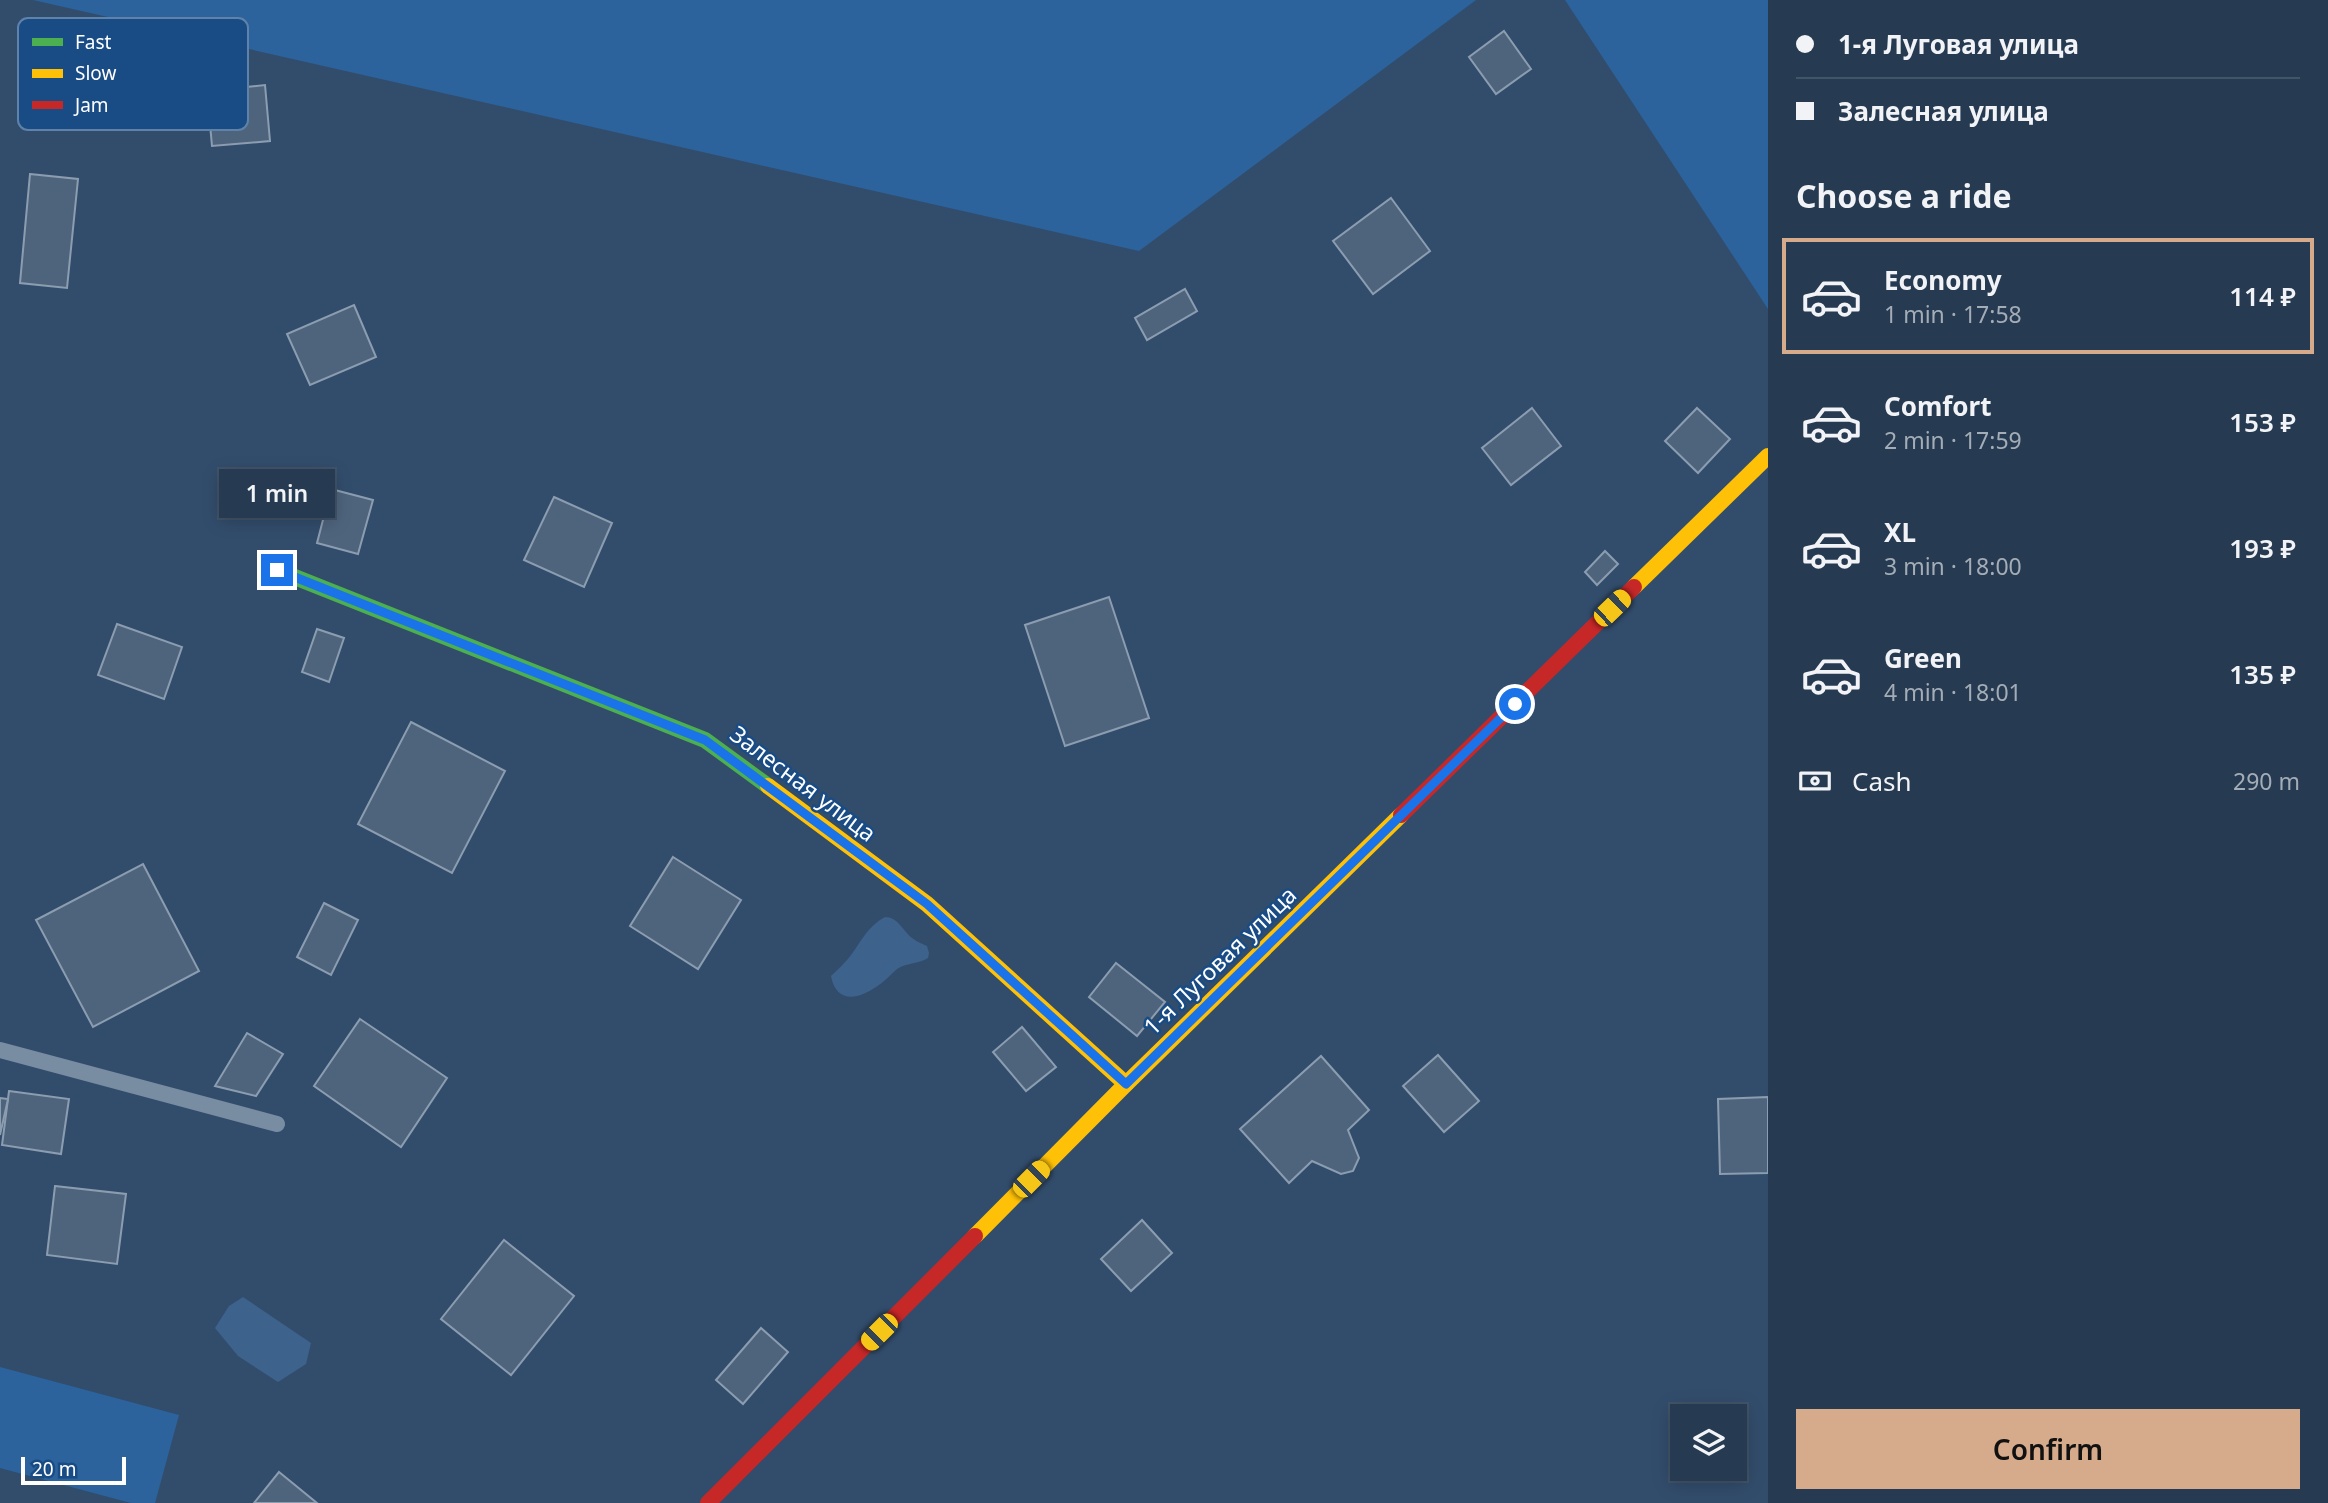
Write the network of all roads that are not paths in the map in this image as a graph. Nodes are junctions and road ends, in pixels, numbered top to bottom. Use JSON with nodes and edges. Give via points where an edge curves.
{"nodes":[{"id":1,"x":1768,"y":456,"type":"edge"},
{"id":2,"x":277,"y":570,"type":"dead end"},
{"id":3,"x":0,"y":1050,"type":"edge"},
{"id":4,"x":1126,"y":1084,"type":"junction"},
{"id":5,"x":277,"y":1125,"type":"dead end"},
{"id":6,"x":708,"y":1503,"type":"edge"}],
"edges":[{"from":1,"to":4,"type":"street","name":"1-я Луговая улица"},
{"from":2,"to":4,"type":"street","name":"Залесная улица","via":[[705,740],[927,904]]},
{"from":3,"to":5,"type":"lane"},
{"from":4,"to":6,"type":"street","name":"1-я Луговая улица"}]}
